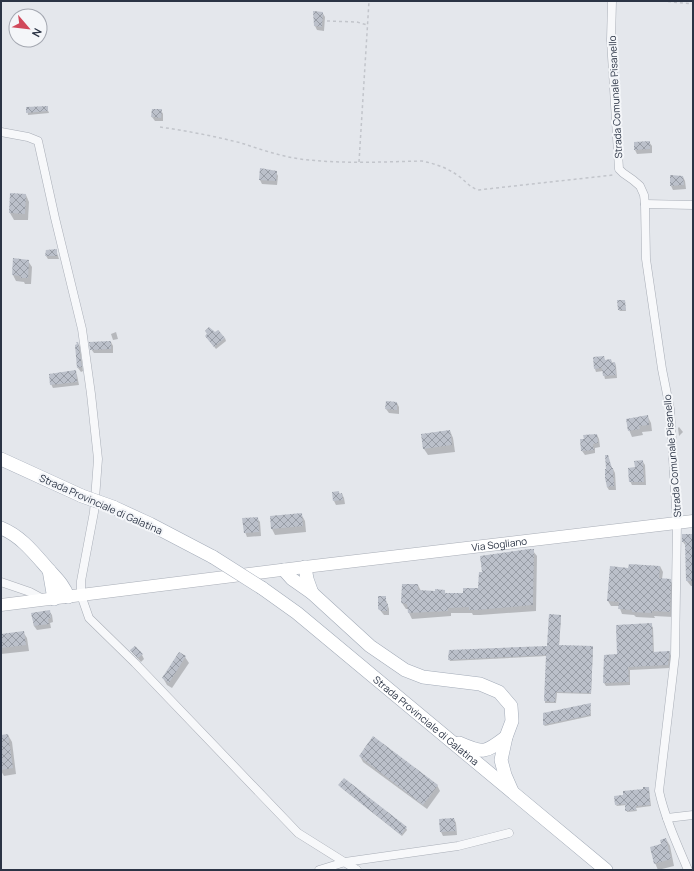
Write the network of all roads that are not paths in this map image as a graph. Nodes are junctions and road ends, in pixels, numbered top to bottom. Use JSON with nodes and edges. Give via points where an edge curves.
{"nodes":[{"id":1,"x":612,"y":1,"type":"edge"},
{"id":2,"x":1,"y":132,"type":"edge"},
{"id":3,"x":646,"y":204,"type":"junction"},
{"id":4,"x":693,"y":204,"type":"edge"},
{"id":5,"x":1,"y":459,"type":"edge"},
{"id":6,"x":693,"y":521,"type":"edge"},
{"id":7,"x":677,"y":523,"type":"junction"},
{"id":8,"x":1,"y":528,"type":"edge"},
{"id":9,"x":305,"y":567,"type":"junction"},
{"id":10,"x":49,"y":570,"type":"junction"},
{"id":11,"x":284,"y":570,"type":"junction"},
{"id":12,"x":1,"y":582,"type":"edge"},
{"id":13,"x":312,"y":593,"type":"junction"},
{"id":14,"x":82,"y":595,"type":"junction"},
{"id":15,"x":68,"y":597,"type":"junction"},
{"id":16,"x":49,"y":599,"type":"junction"},
{"id":17,"x":1,"y":605,"type":"edge"},
{"id":18,"x":506,"y":737,"type":"junction"},
{"id":19,"x":447,"y":738,"type":"junction"},
{"id":20,"x":514,"y":794,"type":"junction"},
{"id":21,"x":693,"y":815,"type":"edge"},
{"id":22,"x":667,"y":818,"type":"junction"},
{"id":23,"x":509,"y":833,"type":"dead end"},
{"id":24,"x":344,"y":862,"type":"junction"},
{"id":25,"x":320,"y":870,"type":"edge"},
{"id":26,"x":357,"y":870,"type":"edge"},
{"id":27,"x":606,"y":870,"type":"edge"},
{"id":28,"x":688,"y":870,"type":"edge"}],
"edges":[{"from":1,"to":3,"type":"street","name":"Strada Comunale Pisanello","via":[[613,89],[619,168],[640,186]]},
{"from":2,"to":14,"type":"street","via":[[38,140],[82,329],[98,459],[94,512],[81,581]]},
{"from":3,"to":4,"type":"street"},
{"from":3,"to":7,"type":"street","name":"Strada Comunale Pisanello","via":[[646,259],[670,410]]},
{"from":5,"to":19,"type":"main road","name":"Strada Provinciale di Galatina","bridge":true,"via":[[150,524],[213,557],[297,612]]},
{"from":6,"to":7,"type":"main road","name":"Via Sogliano"},
{"from":7,"to":9,"type":"main road","name":"Via Sogliano"},
{"from":7,"to":22,"type":"street","name":"Strada Comunale Pisanello","via":[[676,656],[659,790]]},
{"from":8,"to":10,"type":"main road","via":[[24,542]]},
{"from":9,"to":11,"type":"main road"},
{"from":9,"to":13,"type":"main road"},
{"from":10,"to":15,"type":"main road","via":[[61,583]]},
{"from":10,"to":16,"type":"main road"},
{"from":11,"to":13,"type":"main road","via":[[300,586]]},
{"from":11,"to":14,"type":"main road"},
{"from":12,"to":16,"type":"street"},
{"from":13,"to":18,"type":"main road","via":[[370,646],[405,670],[423,677],[480,684],[500,692],[511,706],[512,721]]},
{"from":14,"to":15,"type":"main road"},
{"from":14,"to":24,"type":"street","via":[[89,618],[141,668],[298,833]]},
{"from":15,"to":16,"type":"main road"},
{"from":16,"to":17,"type":"main road"},
{"from":18,"to":19,"type":"main road","via":[[489,750],[476,750]]},
{"from":18,"to":20,"type":"main road","via":[[501,760]]},
{"from":19,"to":20,"type":"main road","name":"Strada Provinciale di Galatina"},
{"from":20,"to":27,"type":"main road","name":"Strada Provinciale di Galatina"},
{"from":21,"to":22,"type":"street"},
{"from":22,"to":28,"type":"street","name":"Strada Comunale Pisanello"},
{"from":23,"to":24,"type":"street","via":[[458,846]]},
{"from":24,"to":25,"type":"street"},
{"from":24,"to":26,"type":"street"}]}
